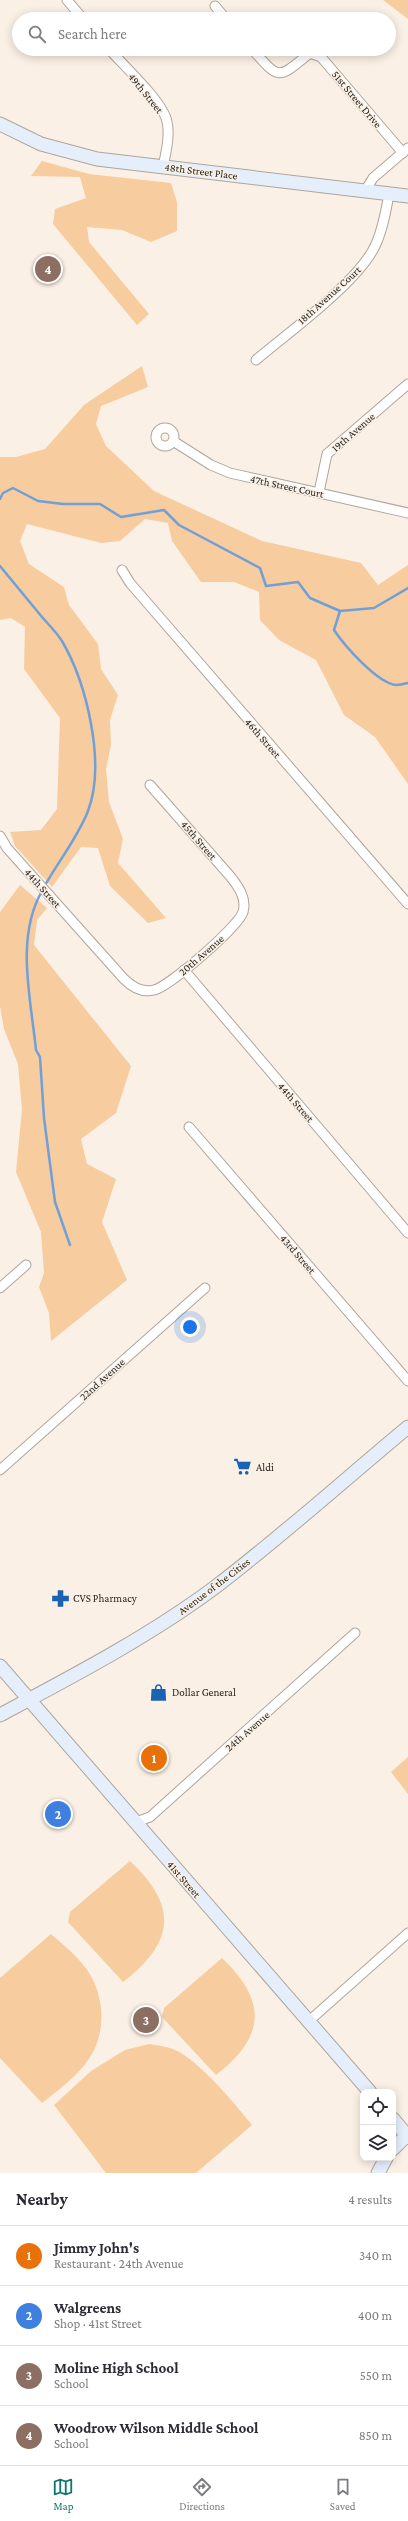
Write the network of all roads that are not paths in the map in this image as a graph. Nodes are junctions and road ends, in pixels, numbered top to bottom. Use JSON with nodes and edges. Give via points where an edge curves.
{"nodes":[{"id":1,"x":67,"y":0,"type":"edge"},
{"id":2,"x":215,"y":6,"type":"dead end"},
{"id":3,"x":78,"y":12,"type":"edge"},
{"id":4,"x":220,"y":12,"type":"edge"},
{"id":5,"x":115,"y":56,"type":"edge"},
{"id":6,"x":258,"y":56,"type":"edge"},
{"id":7,"x":306,"y":56,"type":"edge"},
{"id":8,"x":318,"y":56,"type":"edge"},
{"id":9,"x":0,"y":124,"type":"edge"},
{"id":10,"x":405,"y":151,"type":"edge"},
{"id":11,"x":163,"y":167,"type":"junction"},
{"id":12,"x":365,"y":191,"type":"junction"},
{"id":13,"x":388,"y":194,"type":"junction"},
{"id":14,"x":408,"y":196,"type":"edge"},
{"id":15,"x":256,"y":360,"type":"dead end"},
{"id":16,"x":408,"y":384,"type":"edge"},
{"id":17,"x":173,"y":441,"type":"dead end"},
{"id":18,"x":318,"y":492,"type":"junction"},
{"id":19,"x":408,"y":513,"type":"edge"},
{"id":20,"x":122,"y":570,"type":"dead end"},
{"id":21,"x":150,"y":785,"type":"dead end"},
{"id":22,"x":1,"y":839,"type":"edge"},
{"id":23,"x":244,"y":899,"type":"joint"},
{"id":24,"x":408,"y":904,"type":"edge"},
{"id":25,"x":184,"y":970,"type":"junction"},
{"id":26,"x":139,"y":989,"type":"joint"},
{"id":27,"x":189,"y":1127,"type":"dead end"},
{"id":28,"x":408,"y":1233,"type":"edge"},
{"id":29,"x":26,"y":1265,"type":"dead end"},
{"id":30,"x":0,"y":1288,"type":"edge"},
{"id":31,"x":205,"y":1288,"type":"dead end"},
{"id":32,"x":408,"y":1381,"type":"edge"},
{"id":33,"x":408,"y":1427,"type":"edge"},
{"id":34,"x":0,"y":1470,"type":"edge"},
{"id":35,"x":355,"y":1633,"type":"dead end"},
{"id":36,"x":0,"y":1666,"type":"edge"},
{"id":37,"x":30,"y":1699,"type":"junction"},
{"id":38,"x":0,"y":1715,"type":"edge"},
{"id":39,"x":136,"y":1822,"type":"junction"},
{"id":40,"x":408,"y":1933,"type":"edge"},
{"id":41,"x":309,"y":2021,"type":"junction"},
{"id":42,"x":367,"y":2089,"type":"edge"},
{"id":43,"x":396,"y":2122,"type":"edge"},
{"id":44,"x":408,"y":2135,"type":"edge"},
{"id":45,"x":396,"y":2147,"type":"edge"},
{"id":46,"x":384,"y":2161,"type":"edge"},
{"id":47,"x":378,"y":2173,"type":"edge"}],
"edges":[{"from":1,"to":3,"type":"street"},
{"from":2,"to":4,"type":"street"},
{"from":5,"to":11,"type":"street","name":"49th Street","via":[[154,100],[166,118],[168,133]]},
{"from":6,"to":7,"type":"street","name":"51st Street Drive","via":[[271,70],[284,74]]},
{"from":8,"to":10,"type":"street","name":"51st Street Drive"},
{"from":9,"to":11,"type":"street","name":"48th Street Place","via":[[41,144],[73,154]]},
{"from":10,"to":12,"type":"street","via":[[373,178]]},
{"from":11,"to":12,"type":"street","name":"48th Street Place"},
{"from":12,"to":13,"type":"street","name":"48th Street Place"},
{"from":13,"to":14,"type":"street","name":"48th Street Place"},
{"from":13,"to":15,"type":"street","name":"18th Avenue Court","via":[[384,222],[376,245],[358,271]]},
{"from":16,"to":18,"type":"street","name":"19th Avenue","via":[[327,454]]},
{"from":17,"to":18,"type":"street","name":"47th Street Court","via":[[211,465],[230,473]]},
{"from":18,"to":19,"type":"street","name":"47th Street Court"},
{"from":20,"to":24,"type":"street","name":"46th Street","via":[[130,583]]},
{"from":21,"to":23,"type":"street","name":"45th Street","via":[[230,876]]},
{"from":22,"to":26,"type":"street","name":"44th Street","via":[[124,980]]},
{"from":23,"to":25,"type":"street","name":"20th Avenue","via":[[240,919]]},
{"from":25,"to":26,"type":"street","name":"20th Avenue","via":[[162,987],[150,991]]},
{"from":25,"to":28,"type":"street","name":"44th Street"},
{"from":27,"to":32,"type":"street","name":"43rd Street"},
{"from":29,"to":30,"type":"street"},
{"from":31,"to":34,"type":"street","name":"22nd Avenue"},
{"from":33,"to":37,"type":"street","name":"Avenue of the Cities","via":[[214,1588],[143,1635]]},
{"from":35,"to":39,"type":"street","name":"24th Avenue","via":[[150,1817]]},
{"from":36,"to":37,"type":"street","name":"41st Street"},
{"from":37,"to":38,"type":"street","name":"Avenue of the Cities"},
{"from":37,"to":39,"type":"street","name":"41st Street"},
{"from":39,"to":41,"type":"street","name":"41st Street"},
{"from":40,"to":41,"type":"street"},
{"from":41,"to":42,"type":"street","name":"41st Street"},
{"from":43,"to":44,"type":"street"},
{"from":44,"to":45,"type":"street"},
{"from":46,"to":47,"type":"street"}]}
